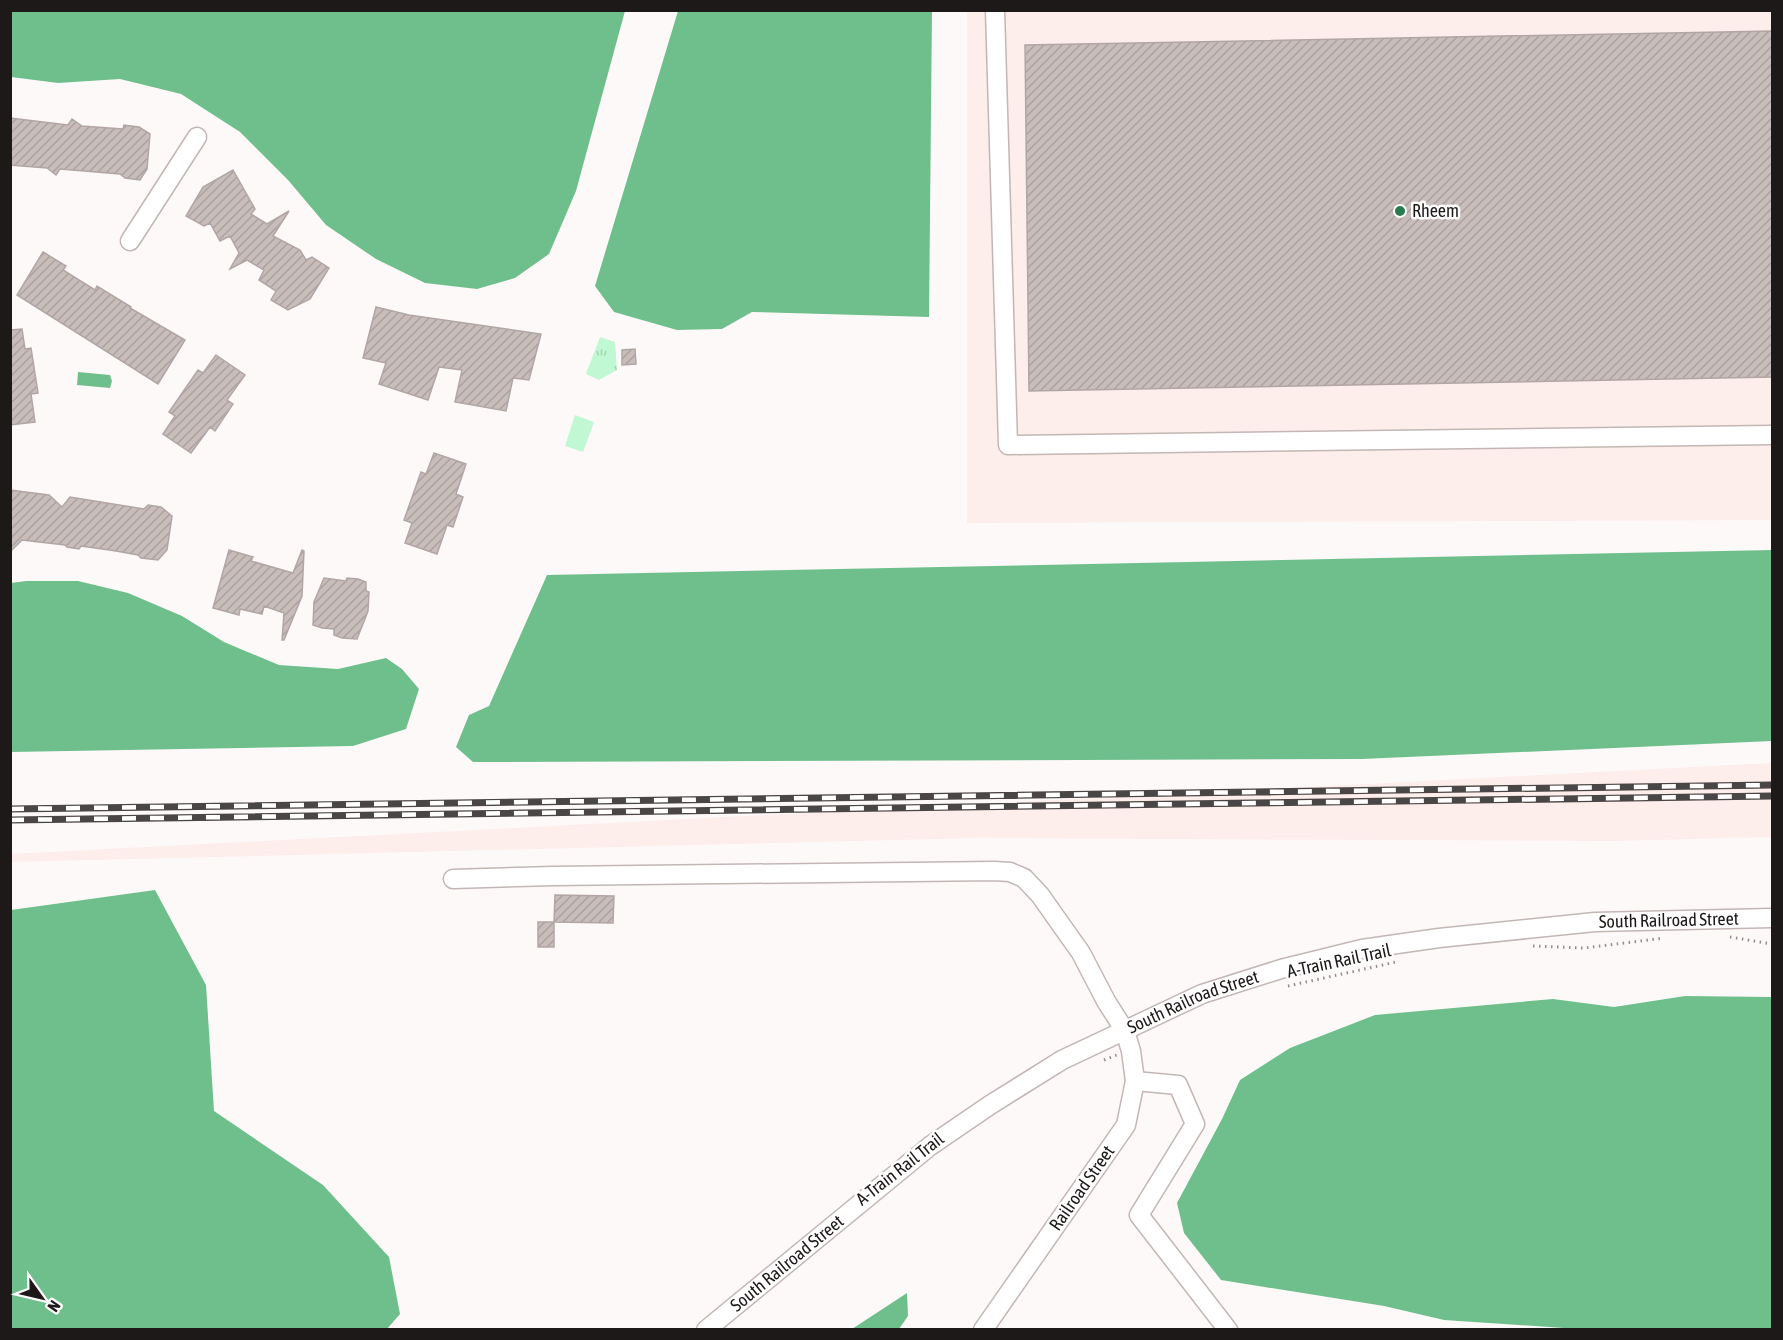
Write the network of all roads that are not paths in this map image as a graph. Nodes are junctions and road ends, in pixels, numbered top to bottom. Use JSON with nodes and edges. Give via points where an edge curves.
{"nodes":[{"id":1,"x":995,"y":10,"type":"edge"},
{"id":2,"x":197,"y":137,"type":"dead end"},
{"id":3,"x":130,"y":241,"type":"dead end"},
{"id":4,"x":1773,"y":435,"type":"edge"},
{"id":5,"x":453,"y":879,"type":"dead end"},
{"id":6,"x":1773,"y":918,"type":"edge"},
{"id":7,"x":1125,"y":1031,"type":"junction"},
{"id":8,"x":1135,"y":1081,"type":"junction"},
{"id":9,"x":988,"y":1328,"type":"edge"},
{"id":10,"x":706,"y":1329,"type":"edge"},
{"id":11,"x":1228,"y":1329,"type":"edge"}],
"edges":[{"from":1,"to":4,"type":"street","via":[[1008,445]]},
{"from":2,"to":3,"type":"street"},
{"from":5,"to":7,"type":"street","name":"Railroad Street","via":[[1010,872],[1024,878],[1040,895],[1082,953]]},
{"from":6,"to":7,"type":"street","name":"South Railroad Street","via":[[1595,922],[1362,949],[1202,994]]},
{"from":7,"to":8,"type":"street","name":"Railroad Street"},
{"from":7,"to":10,"type":"street","name":"South Railroad Street","via":[[1062,1060],[930,1146]]},
{"from":8,"to":9,"type":"street","name":"Railroad Street","via":[[1126,1125]]},
{"from":8,"to":11,"type":"street","via":[[1178,1084],[1195,1124],[1140,1215]]}]}
